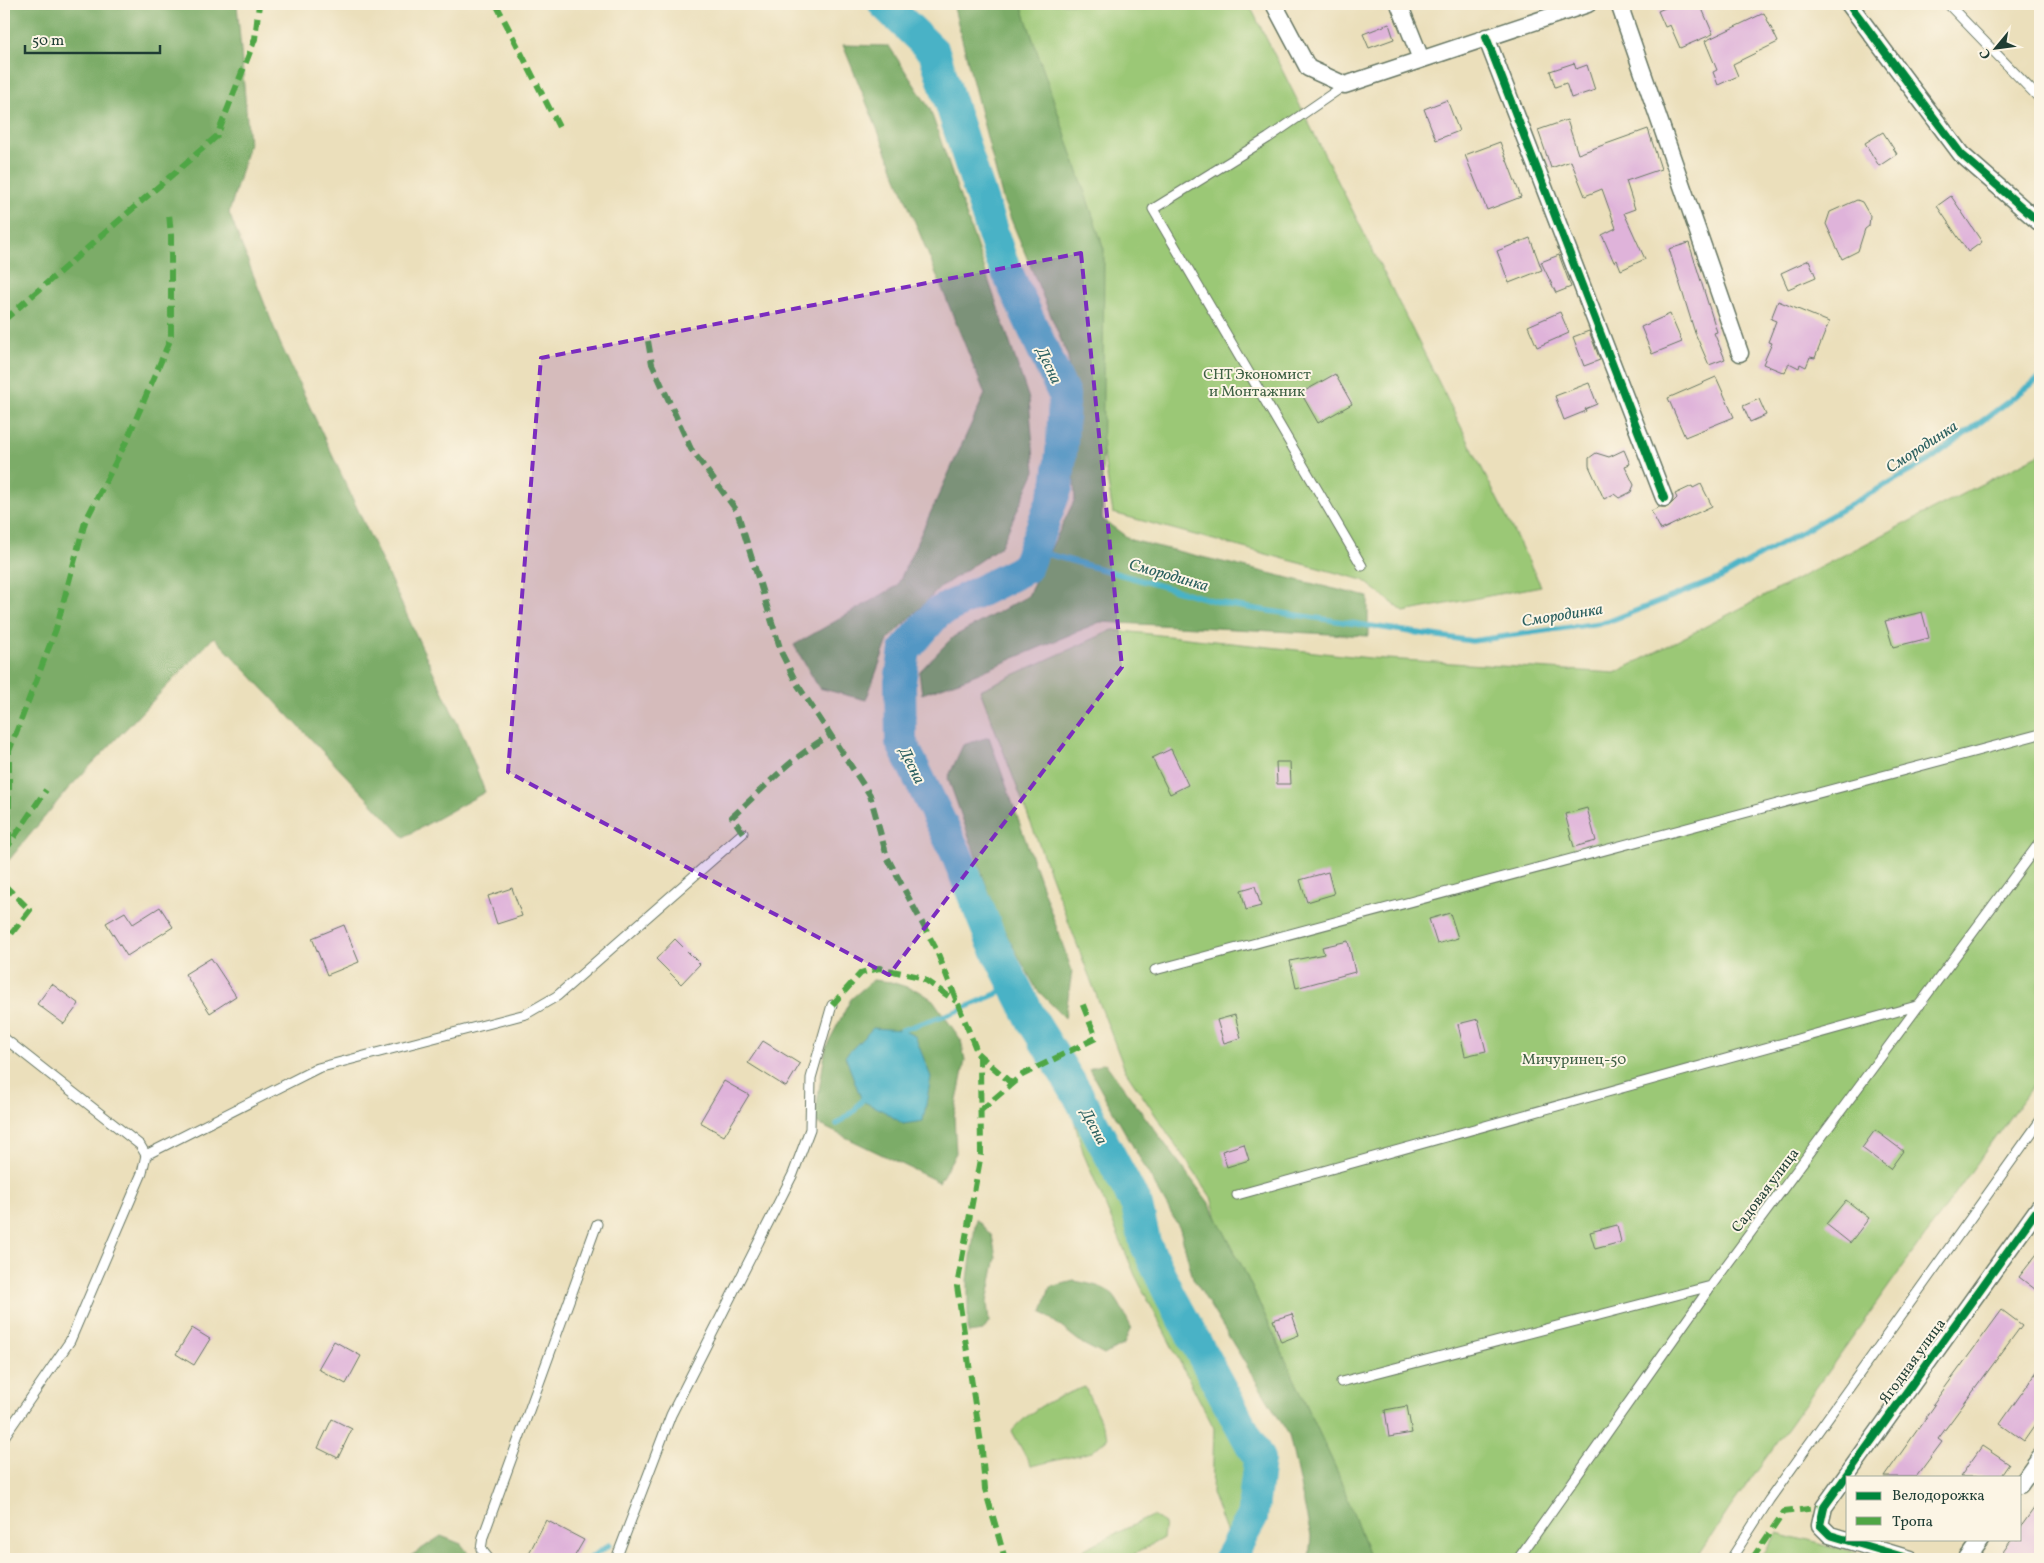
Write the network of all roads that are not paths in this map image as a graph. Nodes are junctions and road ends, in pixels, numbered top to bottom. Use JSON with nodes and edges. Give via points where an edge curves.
{"nodes":[{"id":1,"x":1274,"y":4,"type":"edge"},
{"id":2,"x":1399,"y":4,"type":"edge"},
{"id":3,"x":1588,"y":4,"type":"edge"},
{"id":4,"x":1619,"y":4,"type":"edge"},
{"id":5,"x":1849,"y":4,"type":"edge"},
{"id":6,"x":1948,"y":4,"type":"edge"},
{"id":7,"x":1486,"y":37,"type":"junction"},
{"id":8,"x":1421,"y":59,"type":"junction"},
{"id":9,"x":1344,"y":85,"type":"junction"},
{"id":10,"x":2040,"y":99,"type":"edge"},
{"id":11,"x":2040,"y":223,"type":"edge"},
{"id":12,"x":1740,"y":353,"type":"dead end"},
{"id":13,"x":1664,"y":498,"type":"dead end"},
{"id":14,"x":1362,"y":566,"type":"dead end"},
{"id":15,"x":2040,"y":734,"type":"edge"},
{"id":16,"x":743,"y":833,"type":"dead end"},
{"id":17,"x":2040,"y":842,"type":"edge"},
{"id":18,"x":1155,"y":970,"type":"dead end"},
{"id":19,"x":832,"y":1005,"type":"dead end"},
{"id":20,"x":1920,"y":1005,"type":"junction"},
{"id":21,"x":4,"y":1038,"type":"edge"},
{"id":22,"x":2040,"y":1121,"type":"edge"},
{"id":23,"x":146,"y":1155,"type":"junction"},
{"id":24,"x":1237,"y":1195,"type":"dead end"},
{"id":25,"x":2040,"y":1206,"type":"edge"},
{"id":26,"x":597,"y":1224,"type":"dead end"},
{"id":27,"x":1711,"y":1286,"type":"junction"},
{"id":28,"x":1340,"y":1382,"type":"dead end"},
{"id":29,"x":4,"y":1437,"type":"edge"},
{"id":30,"x":2040,"y":1457,"type":"edge"},
{"id":31,"x":1847,"y":1476,"type":"edge"},
{"id":32,"x":1846,"y":1477,"type":"edge"},
{"id":33,"x":2022,"y":1482,"type":"edge"},
{"id":34,"x":1846,"y":1540,"type":"edge"},
{"id":35,"x":1847,"y":1540,"type":"edge"},
{"id":36,"x":1980,"y":1540,"type":"edge"},
{"id":37,"x":489,"y":1559,"type":"edge"},
{"id":38,"x":616,"y":1559,"type":"edge"},
{"id":39,"x":1518,"y":1559,"type":"edge"},
{"id":40,"x":1731,"y":1559,"type":"edge"},
{"id":41,"x":1910,"y":1559,"type":"edge"},
{"id":42,"x":1967,"y":1559,"type":"edge"}],
"edges":[{"from":1,"to":9,"type":"street","via":[[1308,68]]},
{"from":2,"to":8,"type":"street"},
{"from":3,"to":7,"type":"street"},
{"from":4,"to":12,"type":"street"},
{"from":5,"to":11,"type":"street","via":[[1961,154]]},
{"from":6,"to":10,"type":"lane"},
{"from":7,"to":8,"type":"street"},
{"from":7,"to":13,"type":"street"},
{"from":8,"to":9,"type":"street"},
{"from":9,"to":14,"type":"lane","via":[[1268,138],[1153,210]]},
{"from":15,"to":18,"type":"lane"},
{"from":16,"to":23,"type":"lane","via":[[557,996],[526,1014],[318,1068]]},
{"from":17,"to":20,"type":"lane","name":"Садовая улица"},
{"from":19,"to":38,"type":"lane","via":[[811,1078],[810,1129],[793,1174],[671,1415]]},
{"from":20,"to":24,"type":"lane"},
{"from":20,"to":27,"type":"lane","name":"Садовая улица"},
{"from":21,"to":23,"type":"lane","via":[[140,1145]]},
{"from":22,"to":40,"type":"lane","via":[[1775,1492]]},
{"from":23,"to":29,"type":"lane","via":[[142,1173],[70,1341]]},
{"from":25,"to":31,"type":"street","name":"Ягодная улица"},
{"from":26,"to":37,"type":"lane","via":[[483,1537],[481,1549]]},
{"from":27,"to":28,"type":"lane"},
{"from":27,"to":39,"type":"lane","name":"Садовая улица"},
{"from":30,"to":33,"type":"street"},
{"from":32,"to":34,"type":"street","name":"Ягодная улица","via":[[1824,1508],[1820,1525],[1830,1535]]},
{"from":35,"to":41,"type":"street","name":"Ягодная улица"},
{"from":36,"to":42,"type":"street"}]}
